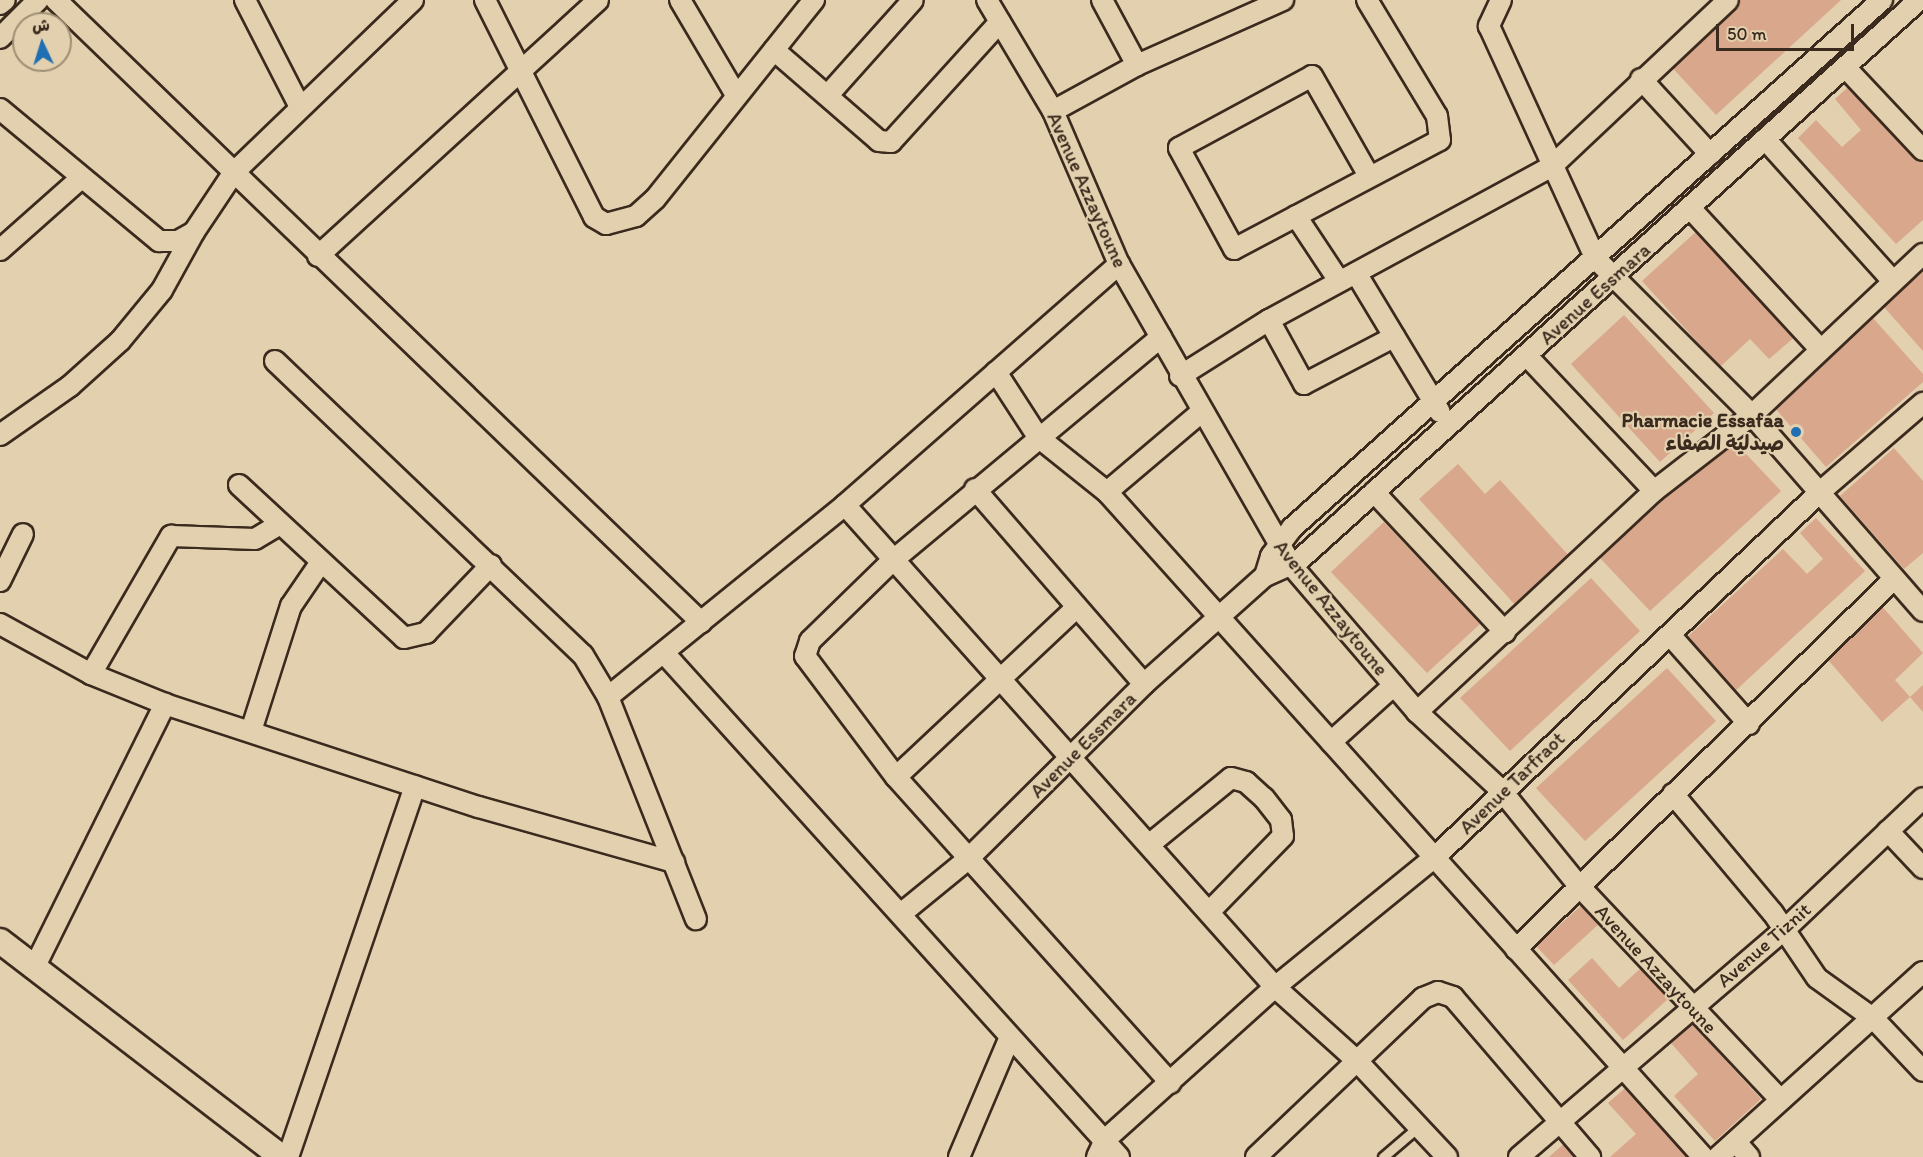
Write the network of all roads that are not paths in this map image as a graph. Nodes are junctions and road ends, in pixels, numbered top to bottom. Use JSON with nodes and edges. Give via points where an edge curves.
{"nodes":[{"id":1,"x":5,"y":0,"type":"edge"},
{"id":2,"x":38,"y":0,"type":"edge"},
{"id":3,"x":56,"y":0,"type":"edge"},
{"id":4,"x":244,"y":0,"type":"edge"},
{"id":5,"x":413,"y":0,"type":"edge"},
{"id":6,"x":484,"y":0,"type":"edge"},
{"id":7,"x":598,"y":0,"type":"edge"},
{"id":8,"x":680,"y":0,"type":"edge"},
{"id":9,"x":814,"y":0,"type":"edge"},
{"id":10,"x":912,"y":0,"type":"edge"},
{"id":11,"x":987,"y":0,"type":"edge"},
{"id":12,"x":1102,"y":0,"type":"edge"},
{"id":13,"x":1283,"y":0,"type":"edge"},
{"id":14,"x":1367,"y":0,"type":"edge"},
{"id":15,"x":1501,"y":0,"type":"edge"},
{"id":16,"x":1728,"y":0,"type":"edge"},
{"id":17,"x":1919,"y":0,"type":"edge"},
{"id":18,"x":1876,"y":2,"type":"edge"},
{"id":19,"x":0,"y":4,"type":"edge"},
{"id":20,"x":1000,"y":22,"type":"junction"},
{"id":21,"x":1892,"y":23,"type":"junction"},
{"id":22,"x":0,"y":38,"type":"edge"},
{"id":23,"x":774,"y":50,"type":"junction"},
{"id":24,"x":1137,"y":65,"type":"junction"},
{"id":25,"x":520,"y":67,"type":"junction"},
{"id":26,"x":1845,"y":67,"type":"junction"},
{"id":27,"x":1641,"y":79,"type":"junction"},
{"id":28,"x":736,"y":95,"type":"junction"},
{"id":29,"x":828,"y":95,"type":"junction"},
{"id":30,"x":299,"y":105,"type":"junction"},
{"id":31,"x":0,"y":109,"type":"edge"},
{"id":32,"x":1053,"y":111,"type":"junction"},
{"id":33,"x":1765,"y":139,"type":"junction"},
{"id":34,"x":1923,"y":150,"type":"edge"},
{"id":35,"x":1710,"y":154,"type":"junction"},
{"id":36,"x":1551,"y":167,"type":"junction"},
{"id":37,"x":234,"y":172,"type":"junction"},
{"id":38,"x":1369,"y":176,"type":"junction"},
{"id":39,"x":80,"y":179,"type":"junction"},
{"id":40,"x":1690,"y":208,"type":"junction"},
{"id":41,"x":1296,"y":216,"type":"junction"},
{"id":42,"x":194,"y":232,"type":"junction"},
{"id":43,"x":0,"y":250,"type":"edge"},
{"id":44,"x":1923,"y":254,"type":"edge"},
{"id":45,"x":318,"y":256,"type":"junction"},
{"id":46,"x":1595,"y":258,"type":"junction"},
{"id":47,"x":1119,"y":264,"type":"junction"},
{"id":48,"x":1348,"y":277,"type":"junction"},
{"id":49,"x":1613,"y":279,"type":"junction"},
{"id":50,"x":1892,"y":280,"type":"junction"},
{"id":51,"x":1269,"y":320,"type":"junction"},
{"id":52,"x":1161,"y":337,"type":"junction"},
{"id":53,"x":1394,"y":337,"type":"junction"},
{"id":54,"x":1820,"y":349,"type":"junction"},
{"id":55,"x":1527,"y":356,"type":"junction"},
{"id":56,"x":275,"y":361,"type":"dead end"},
{"id":57,"x":996,"y":372,"type":"junction"},
{"id":58,"x":1180,"y":376,"type":"junction"},
{"id":59,"x":1434,"y":402,"type":"junction"},
{"id":60,"x":1923,"y":403,"type":"edge"},
{"id":61,"x":1200,"y":413,"type":"junction"},
{"id":62,"x":1752,"y":415,"type":"junction"},
{"id":63,"x":1448,"y":426,"type":"junction"},
{"id":64,"x":0,"y":435,"type":"edge"},
{"id":65,"x":1038,"y":437,"type":"junction"},
{"id":66,"x":239,"y":485,"type":"dead end"},
{"id":67,"x":975,"y":489,"type":"junction"},
{"id":68,"x":1654,"y":491,"type":"junction"},
{"id":69,"x":1107,"y":492,"type":"junction"},
{"id":70,"x":1374,"y":492,"type":"junction"},
{"id":71,"x":1819,"y":493,"type":"junction"},
{"id":72,"x":845,"y":505,"type":"junction"},
{"id":73,"x":280,"y":524,"type":"junction"},
{"id":74,"x":23,"y":534,"type":"dead end"},
{"id":75,"x":1277,"y":545,"type":"junction"},
{"id":76,"x":893,"y":560,"type":"junction"},
{"id":77,"x":321,"y":562,"type":"junction"},
{"id":78,"x":491,"y":565,"type":"junction"},
{"id":79,"x":1292,"y":566,"type":"junction"},
{"id":80,"x":1265,"y":576,"type":"junction"},
{"id":81,"x":1894,"y":579,"type":"junction"},
{"id":82,"x":0,"y":581,"type":"edge"},
{"id":83,"x":1077,"y":607,"type":"junction"},
{"id":84,"x":1923,"y":611,"type":"edge"},
{"id":85,"x":1218,"y":620,"type":"junction"},
{"id":86,"x":701,"y":622,"type":"junction"},
{"id":87,"x":0,"y":624,"type":"edge"},
{"id":88,"x":1506,"y":632,"type":"junction"},
{"id":89,"x":1670,"y":635,"type":"junction"},
{"id":90,"x":664,"y":653,"type":"junction"},
{"id":91,"x":92,"y":674,"type":"junction"},
{"id":92,"x":1000,"y":679,"type":"junction"},
{"id":93,"x":1144,"y":684,"type":"junction"},
{"id":94,"x":1394,"y":685,"type":"junction"},
{"id":95,"x":608,"y":697,"type":"junction"},
{"id":96,"x":165,"y":704,"type":"junction"},
{"id":97,"x":1417,"y":712,"type":"junction"},
{"id":98,"x":1749,"y":723,"type":"junction"},
{"id":99,"x":251,"y":731,"type":"junction"},
{"id":100,"x":1331,"y":742,"type":"junction"},
{"id":101,"x":1072,"y":756,"type":"junction"},
{"id":102,"x":896,"y":777,"type":"junction"},
{"id":103,"x":415,"y":786,"type":"junction"},
{"id":104,"x":1501,"y":790,"type":"junction"},
{"id":105,"x":1673,"y":794,"type":"junction"},
{"id":106,"x":1923,"y":798,"type":"edge"},
{"id":107,"x":1888,"y":831,"type":"junction"},
{"id":108,"x":1150,"y":844,"type":"junction"},
{"id":109,"x":1435,"y":857,"type":"junction"},
{"id":110,"x":969,"y":859,"type":"junction"},
{"id":111,"x":674,"y":862,"type":"junction"},
{"id":112,"x":1923,"y":868,"type":"edge"},
{"id":113,"x":1579,"y":886,"type":"junction"},
{"id":114,"x":1210,"y":911,"type":"junction"},
{"id":115,"x":902,"y":913,"type":"junction"},
{"id":116,"x":696,"y":920,"type":"dead end"},
{"id":117,"x":1784,"y":930,"type":"junction"},
{"id":118,"x":0,"y":941,"type":"edge"},
{"id":119,"x":1516,"y":949,"type":"junction"},
{"id":120,"x":34,"y":968,"type":"junction"},
{"id":121,"x":1923,"y":972,"type":"edge"},
{"id":122,"x":1275,"y":987,"type":"junction"},
{"id":123,"x":1690,"y":1009,"type":"junction"},
{"id":124,"x":1874,"y":1019,"type":"junction"},
{"id":125,"x":1010,"y":1037,"type":"junction"},
{"id":126,"x":1356,"y":1060,"type":"junction"},
{"id":127,"x":1625,"y":1066,"type":"junction"},
{"id":128,"x":1923,"y":1071,"type":"edge"},
{"id":129,"x":1171,"y":1083,"type":"junction"},
{"id":130,"x":1780,"y":1099,"type":"junction"},
{"id":131,"x":1558,"y":1121,"type":"junction"},
{"id":132,"x":1418,"y":1126,"type":"junction"},
{"id":133,"x":1736,"y":1142,"type":"junction"},
{"id":134,"x":1101,"y":1149,"type":"edge"},
{"id":135,"x":281,"y":1157,"type":"edge"},
{"id":136,"x":288,"y":1157,"type":"edge"},
{"id":137,"x":959,"y":1157,"type":"edge"},
{"id":138,"x":1119,"y":1157,"type":"edge"},
{"id":139,"x":1256,"y":1157,"type":"edge"},
{"id":140,"x":1383,"y":1157,"type":"edge"},
{"id":141,"x":1447,"y":1157,"type":"edge"},
{"id":142,"x":1519,"y":1157,"type":"edge"},
{"id":143,"x":1590,"y":1157,"type":"edge"},
{"id":144,"x":1703,"y":1157,"type":"edge"},
{"id":145,"x":1718,"y":1157,"type":"edge"},
{"id":146,"x":1749,"y":1157,"type":"edge"}],
"edges":[{"from":1,"to":19,"type":"street"},
{"from":2,"to":22,"type":"street"},
{"from":3,"to":37,"type":"street"},
{"from":4,"to":30,"type":"street"},
{"from":5,"to":30,"type":"street"},
{"from":6,"to":25,"type":"street"},
{"from":7,"to":25,"type":"street"},
{"from":8,"to":28,"type":"street"},
{"from":9,"to":23,"type":"street"},
{"from":10,"to":29,"type":"street"},
{"from":11,"to":20,"type":"street","name":"Avenue Azzaytoune"},
{"from":12,"to":24,"type":"street"},
{"from":13,"to":24,"type":"street"},
{"from":14,"to":38,"type":"street","via":[[1443,132],[1440,140]]},
{"from":15,"to":36,"type":"street","via":[[1489,26]]},
{"from":16,"to":27,"type":"street"},
{"from":17,"to":21,"type":"street","name":"Avenue Essmara"},
{"from":18,"to":21,"type":"street"},
{"from":18,"to":35,"type":"street","name":"Avenue Essmara"},
{"from":20,"to":29,"type":"street","via":[[898,141],[879,141]]},
{"from":20,"to":32,"type":"street","name":"Avenue Azzaytoune"},
{"from":21,"to":26,"type":"street","name":"Avenue Essmara"},
{"from":23,"to":28,"type":"street"},
{"from":23,"to":29,"type":"street"},
{"from":24,"to":32,"type":"street"},
{"from":25,"to":28,"type":"street","via":[[594,217],[606,224],[636,216],[655,199]]},
{"from":25,"to":45,"type":"street"},
{"from":26,"to":33,"type":"street","name":"Avenue Essmara"},
{"from":26,"to":34,"type":"street"},
{"from":27,"to":35,"type":"street"},
{"from":27,"to":36,"type":"street"},
{"from":30,"to":37,"type":"street"},
{"from":31,"to":39,"type":"street"},
{"from":32,"to":47,"type":"street","name":"Avenue Azzaytoune"},
{"from":33,"to":40,"type":"street","name":"Avenue Essmara"},
{"from":33,"to":50,"type":"street"},
{"from":35,"to":46,"type":"street","name":"Avenue Essmara"},
{"from":36,"to":46,"type":"street"},
{"from":36,"to":48,"type":"street"},
{"from":37,"to":42,"type":"street"},
{"from":37,"to":45,"type":"street"},
{"from":38,"to":41,"type":"street"},
{"from":38,"to":41,"type":"street","via":[[1312,76],[1179,148],[1234,249]]},
{"from":39,"to":42,"type":"street","via":[[150,238],[168,242]]},
{"from":39,"to":43,"type":"street"},
{"from":40,"to":49,"type":"street","name":"Avenue Essmara"},
{"from":40,"to":54,"type":"street"},
{"from":41,"to":48,"type":"street"},
{"from":42,"to":64,"type":"street","via":[[162,290],[120,341],[70,386]]},
{"from":44,"to":50,"type":"street"},
{"from":45,"to":86,"type":"street"},
{"from":46,"to":49,"type":"street"},
{"from":46,"to":59,"type":"street","name":"Avenue Essmara"},
{"from":47,"to":52,"type":"street","name":"Avenue Azzaytoune"},
{"from":47,"to":57,"type":"street"},
{"from":48,"to":51,"type":"street"},
{"from":48,"to":53,"type":"street"},
{"from":49,"to":55,"type":"street","name":"Avenue Essmara"},
{"from":49,"to":62,"type":"street"},
{"from":50,"to":54,"type":"street"},
{"from":51,"to":53,"type":"street","via":[[1304,384]]},
{"from":51,"to":58,"type":"street"},
{"from":52,"to":58,"type":"street","name":"Avenue Azzaytoune"},
{"from":52,"to":65,"type":"street"},
{"from":53,"to":59,"type":"street"},
{"from":54,"to":62,"type":"street"},
{"from":55,"to":63,"type":"street","name":"Avenue Essmara"},
{"from":55,"to":68,"type":"street"},
{"from":56,"to":78,"type":"street"},
{"from":57,"to":65,"type":"street"},
{"from":57,"to":72,"type":"street"},
{"from":58,"to":61,"type":"street","name":"Avenue Azzaytoune"},
{"from":59,"to":63,"type":"street"},
{"from":59,"to":75,"type":"street","name":"Avenue Essmara"},
{"from":60,"to":71,"type":"street","name":"Avenue Tarfraot"},
{"from":61,"to":69,"type":"street"},
{"from":61,"to":75,"type":"street","name":"Avenue Azzaytoune"},
{"from":62,"to":68,"type":"street"},
{"from":62,"to":71,"type":"street"},
{"from":63,"to":70,"type":"street","name":"Avenue Essmara"},
{"from":65,"to":67,"type":"street"},
{"from":65,"to":69,"type":"street"},
{"from":66,"to":73,"type":"street"},
{"from":67,"to":76,"type":"street"},
{"from":67,"to":83,"type":"street"},
{"from":68,"to":88,"type":"street"},
{"from":69,"to":85,"type":"street"},
{"from":70,"to":79,"type":"street","name":"Avenue Essmara"},
{"from":70,"to":88,"type":"street"},
{"from":71,"to":81,"type":"street"},
{"from":71,"to":89,"type":"street","name":"Avenue Tarfraot"},
{"from":72,"to":76,"type":"street"},
{"from":72,"to":86,"type":"street"},
{"from":73,"to":77,"type":"street"},
{"from":73,"to":91,"type":"street","via":[[255,539],[171,536]]},
{"from":74,"to":82,"type":"street"},
{"from":75,"to":79,"type":"street","name":"Avenue Azzaytoune"},
{"from":75,"to":80,"type":"street","name":"Avenue Essmara"},
{"from":76,"to":92,"type":"street"},
{"from":76,"to":102,"type":"street","via":[[810,641],[805,657]]},
{"from":77,"to":78,"type":"street","via":[[409,639],[426,633]]},
{"from":77,"to":99,"type":"street","via":[[291,606]]},
{"from":78,"to":95,"type":"street","via":[[573,643]]},
{"from":79,"to":80,"type":"street","name":"Avenue Essmara"},
{"from":79,"to":94,"type":"street","name":"Avenue Azzaytoune"},
{"from":80,"to":85,"type":"street","name":"Avenue Essmara"},
{"from":81,"to":84,"type":"street"},
{"from":81,"to":98,"type":"street"},
{"from":83,"to":92,"type":"street"},
{"from":83,"to":93,"type":"street"},
{"from":85,"to":93,"type":"street","name":"Avenue Essmara"},
{"from":85,"to":100,"type":"street"},
{"from":86,"to":90,"type":"street"},
{"from":87,"to":91,"type":"street"},
{"from":88,"to":97,"type":"street"},
{"from":89,"to":98,"type":"street"},
{"from":89,"to":104,"type":"street","name":"Avenue Tarfraot"},
{"from":90,"to":95,"type":"street"},
{"from":90,"to":115,"type":"street"},
{"from":91,"to":96,"type":"street"},
{"from":92,"to":101,"type":"street"},
{"from":92,"to":102,"type":"street"},
{"from":93,"to":101,"type":"street","name":"Avenue Essmara"},
{"from":94,"to":97,"type":"street","name":"Avenue Azzaytoune"},
{"from":94,"to":100,"type":"street"},
{"from":95,"to":111,"type":"street"},
{"from":96,"to":99,"type":"street"},
{"from":96,"to":120,"type":"street"},
{"from":97,"to":104,"type":"street","name":"Avenue Azzaytoune"},
{"from":98,"to":105,"type":"street"},
{"from":99,"to":103,"type":"street"},
{"from":100,"to":109,"type":"street"},
{"from":101,"to":108,"type":"street"},
{"from":101,"to":110,"type":"street","name":"Avenue Essmara"},
{"from":102,"to":110,"type":"street"},
{"from":103,"to":111,"type":"street"},
{"from":103,"to":136,"type":"street"},
{"from":104,"to":109,"type":"street","name":"Avenue Tarfraot"},
{"from":104,"to":113,"type":"street","name":"Avenue Azzaytoune"},
{"from":105,"to":113,"type":"street"},
{"from":105,"to":117,"type":"street"},
{"from":106,"to":107,"type":"street","name":"Avenue Tiznit"},
{"from":107,"to":112,"type":"street"},
{"from":107,"to":117,"type":"street","name":"Avenue Tiznit"},
{"from":108,"to":114,"type":"street"},
{"from":108,"to":114,"type":"street","via":[[1231,778],[1246,782],[1264,798],[1281,820],[1283,836]]},
{"from":109,"to":119,"type":"street"},
{"from":109,"to":122,"type":"street","name":"Avenue Tarfraot"},
{"from":110,"to":115,"type":"street","name":"Avenue Essmara"},
{"from":110,"to":129,"type":"street"},
{"from":111,"to":116,"type":"street"},
{"from":113,"to":119,"type":"street"},
{"from":113,"to":123,"type":"street","name":"Avenue Azzaytoune"},
{"from":114,"to":122,"type":"street"},
{"from":115,"to":125,"type":"street"},
{"from":117,"to":123,"type":"street","name":"Avenue Tiznit"},
{"from":117,"to":124,"type":"street","via":[[1817,978]]},
{"from":118,"to":120,"type":"street"},
{"from":119,"to":127,"type":"street"},
{"from":120,"to":135,"type":"street"},
{"from":121,"to":124,"type":"street"},
{"from":122,"to":126,"type":"street"},
{"from":122,"to":129,"type":"street","name":"Avenue Tarfraot"},
{"from":123,"to":127,"type":"street","name":"Avenue Tiznit"},
{"from":123,"to":130,"type":"street","name":"Avenue Azzaytoune"},
{"from":124,"to":128,"type":"street"},
{"from":124,"to":130,"type":"street"},
{"from":125,"to":134,"type":"street"},
{"from":125,"to":137,"type":"street"},
{"from":126,"to":131,"type":"street","via":[[1430,993],[1446,992]]},
{"from":126,"to":132,"type":"street"},
{"from":126,"to":139,"type":"street"},
{"from":127,"to":131,"type":"street","name":"Avenue Tiznit"},
{"from":127,"to":144,"type":"street"},
{"from":129,"to":134,"type":"street","name":"Avenue Tarfraot"},
{"from":130,"to":133,"type":"street"},
{"from":131,"to":142,"type":"street","name":"Avenue Tiznit"},
{"from":131,"to":143,"type":"street"},
{"from":132,"to":140,"type":"lane"},
{"from":132,"to":141,"type":"street"},
{"from":133,"to":145,"type":"street"},
{"from":133,"to":146,"type":"street"},
{"from":134,"to":138,"type":"street"}]}
